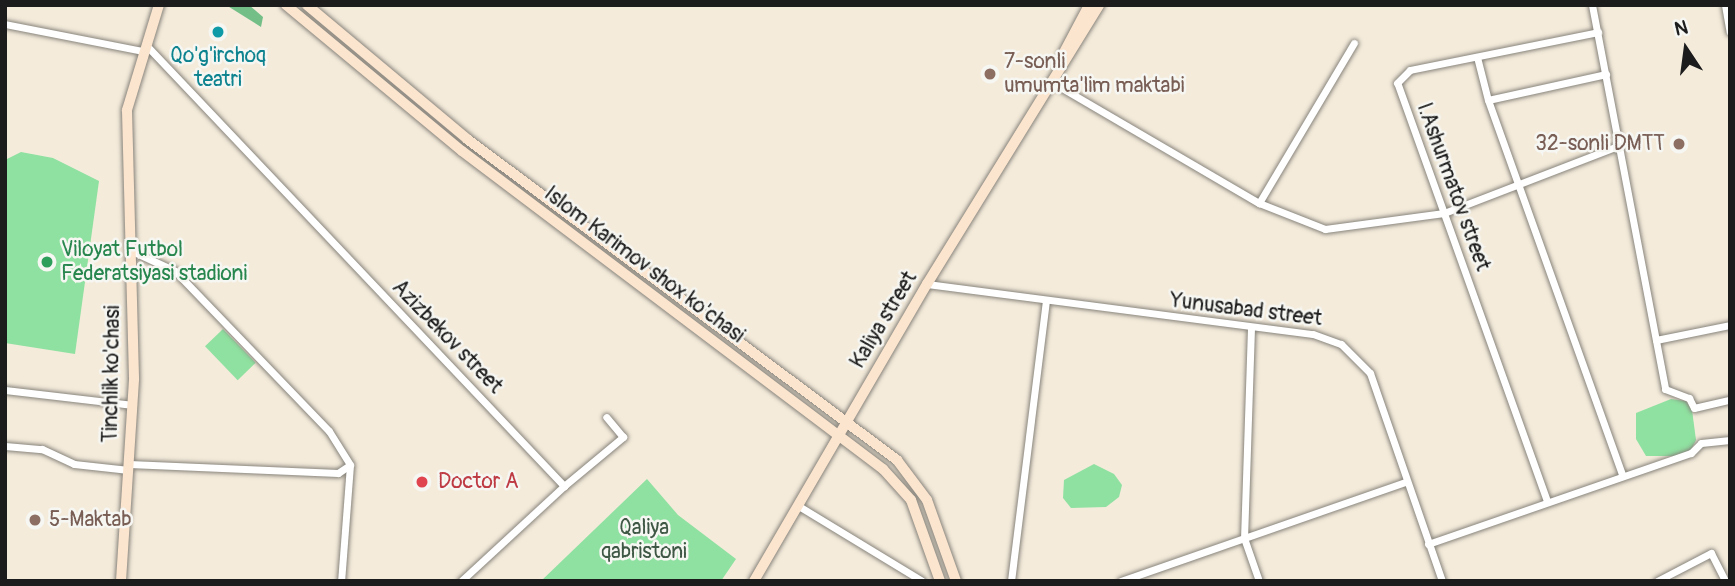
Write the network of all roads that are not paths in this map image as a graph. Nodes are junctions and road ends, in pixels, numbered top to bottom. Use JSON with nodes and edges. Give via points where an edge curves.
{"nodes":[{"id":1,"x":159,"y":5,"type":"edge"},
{"id":2,"x":286,"y":5,"type":"edge"},
{"id":3,"x":307,"y":5,"type":"edge"},
{"id":4,"x":1089,"y":5,"type":"edge"},
{"id":5,"x":1099,"y":5,"type":"edge"},
{"id":6,"x":1592,"y":5,"type":"edge"},
{"id":7,"x":1725,"y":5,"type":"edge"},
{"id":8,"x":5,"y":24,"type":"edge"},
{"id":9,"x":1598,"y":32,"type":"junction"},
{"id":10,"x":1730,"y":32,"type":"edge"},
{"id":11,"x":1354,"y":44,"type":"dead end"},
{"id":12,"x":143,"y":47,"type":"junction"},
{"id":13,"x":1477,"y":57,"type":"junction"},
{"id":14,"x":1606,"y":74,"type":"junction"},
{"id":15,"x":1050,"y":81,"type":"junction"},
{"id":16,"x":1488,"y":100,"type":"junction"},
{"id":17,"x":1620,"y":145,"type":"junction"},
{"id":18,"x":501,"y":165,"type":"junction"},
{"id":19,"x":492,"y":174,"type":"junction"},
{"id":20,"x":1520,"y":184,"type":"junction"},
{"id":21,"x":1259,"y":204,"type":"junction"},
{"id":22,"x":1444,"y":214,"type":"junction"},
{"id":23,"x":132,"y":251,"type":"junction"},
{"id":24,"x":927,"y":284,"type":"junction"},
{"id":25,"x":1046,"y":300,"type":"junction"},
{"id":26,"x":1730,"y":325,"type":"edge"},
{"id":27,"x":1251,"y":328,"type":"junction"},
{"id":28,"x":1656,"y":340,"type":"junction"},
{"id":29,"x":5,"y":390,"type":"edge"},
{"id":30,"x":1730,"y":400,"type":"edge"},
{"id":31,"x":132,"y":405,"type":"junction"},
{"id":32,"x":606,"y":417,"type":"dead end"},
{"id":33,"x":846,"y":421,"type":"junction"},
{"id":34,"x":838,"y":434,"type":"junction"},
{"id":35,"x":1730,"y":440,"type":"edge"},
{"id":36,"x":5,"y":446,"type":"edge"},
{"id":37,"x":351,"y":465,"type":"junction"},
{"id":38,"x":129,"y":467,"type":"junction"},
{"id":39,"x":1622,"y":475,"type":"junction"},
{"id":40,"x":1406,"y":482,"type":"junction"},
{"id":41,"x":564,"y":486,"type":"junction"},
{"id":42,"x":1547,"y":501,"type":"junction"},
{"id":43,"x":797,"y":505,"type":"junction"},
{"id":44,"x":1244,"y":538,"type":"junction"},
{"id":45,"x":1428,"y":544,"type":"junction"},
{"id":46,"x":910,"y":578,"type":"edge"},
{"id":47,"x":121,"y":581,"type":"edge"},
{"id":48,"x":341,"y":581,"type":"edge"},
{"id":49,"x":461,"y":581,"type":"edge"},
{"id":50,"x":754,"y":581,"type":"edge"},
{"id":51,"x":922,"y":581,"type":"edge"},
{"id":52,"x":940,"y":581,"type":"edge"},
{"id":53,"x":956,"y":581,"type":"edge"},
{"id":54,"x":1012,"y":581,"type":"edge"},
{"id":55,"x":1121,"y":581,"type":"edge"},
{"id":56,"x":1259,"y":581,"type":"edge"},
{"id":57,"x":1442,"y":581,"type":"edge"},
{"id":58,"x":1657,"y":581,"type":"edge"},
{"id":59,"x":1726,"y":581,"type":"edge"}],
"edges":[{"from":1,"to":12,"type":"main road","name":"Tinchlik ko'chasi"},
{"from":2,"to":19,"type":"main road","name":"Islom Karimov shox ko'chasi"},
{"from":3,"to":18,"type":"main road","name":"Islom Karimov shox ko'chasi"},
{"from":4,"to":15,"type":"main road","name":"Kaliya street"},
{"from":5,"to":15,"type":"main road","name":"Kaliya street"},
{"from":6,"to":9,"type":"street"},
{"from":7,"to":10,"type":"street"},
{"from":8,"to":12,"type":"street"},
{"from":9,"to":13,"type":"street","name":"I.Ashurmatov street"},
{"from":9,"to":14,"type":"street"},
{"from":11,"to":21,"type":"street"},
{"from":12,"to":23,"type":"main road","name":"Tinchlik ko'chasi","via":[[127,110]]},
{"from":12,"to":41,"type":"street","name":"Azizbekov street","via":[[208,109]]},
{"from":13,"to":16,"type":"street"},
{"from":13,"to":22,"type":"street","name":"I.Ashurmatov street","via":[[1410,70],[1397,83]]},
{"from":14,"to":16,"type":"street"},
{"from":14,"to":17,"type":"street"},
{"from":15,"to":21,"type":"street"},
{"from":15,"to":24,"type":"main road","name":"Kaliya street"},
{"from":16,"to":20,"type":"street"},
{"from":17,"to":20,"type":"street"},
{"from":17,"to":28,"type":"street"},
{"from":18,"to":19,"type":"main road","via":[[498,174]]},
{"from":18,"to":33,"type":"main road","name":"Islom Karimov shox ko'chasi"},
{"from":19,"to":34,"type":"main road","name":"Islom Karimov shox ko'chasi"},
{"from":20,"to":22,"type":"street"},
{"from":20,"to":39,"type":"street"},
{"from":21,"to":22,"type":"street","via":[[1325,229]]},
{"from":22,"to":42,"type":"street","name":"I.Ashurmatov street"},
{"from":23,"to":31,"type":"main road","name":"Tinchlik ko'chasi"},
{"from":23,"to":37,"type":"street","via":[[174,271],[329,431]]},
{"from":24,"to":25,"type":"street","name":"Yunusabad street"},
{"from":24,"to":33,"type":"main road","name":"Kaliya street"},
{"from":25,"to":27,"type":"street","name":"Yunusabad street"},
{"from":25,"to":54,"type":"street"},
{"from":26,"to":28,"type":"street"},
{"from":27,"to":40,"type":"street","name":"Yunusabad street","via":[[1323,336],[1357,356],[1374,383]]},
{"from":27,"to":44,"type":"street"},
{"from":28,"to":30,"type":"street","via":[[1665,389],[1689,398],[1694,408]]},
{"from":29,"to":31,"type":"street"},
{"from":31,"to":38,"type":"main road","name":"Tinchlik ko'chasi"},
{"from":32,"to":41,"type":"street","via":[[623,437]]},
{"from":33,"to":34,"type":"main road","name":"Kaliya street"},
{"from":33,"to":53,"type":"main road","name":"Islom Karimov shox ko'chasi","via":[[897,460],[917,482]]},
{"from":34,"to":43,"type":"main road","name":"Kaliya street"},
{"from":34,"to":52,"type":"main road","name":"Islom Karimov shox ko'chasi","via":[[905,491]]},
{"from":35,"to":39,"type":"street","via":[[1701,443],[1691,453]]},
{"from":36,"to":38,"type":"street","via":[[42,449],[74,464]]},
{"from":37,"to":38,"type":"street","via":[[338,473]]},
{"from":37,"to":48,"type":"street"},
{"from":38,"to":47,"type":"main road","name":"Tinchlik ko'chasi"},
{"from":39,"to":42,"type":"street"},
{"from":40,"to":44,"type":"street"},
{"from":40,"to":45,"type":"street","name":"Yunusabad street"},
{"from":41,"to":49,"type":"street"},
{"from":42,"to":45,"type":"street"},
{"from":43,"to":46,"type":"street"},
{"from":43,"to":50,"type":"main road","name":"Kaliya street"},
{"from":44,"to":55,"type":"street"},
{"from":44,"to":56,"type":"street"},
{"from":45,"to":57,"type":"street","name":"Yunusabad street"},
{"from":46,"to":51,"type":"street"},
{"from":58,"to":59,"type":"street","via":[[1711,553]]}]}
